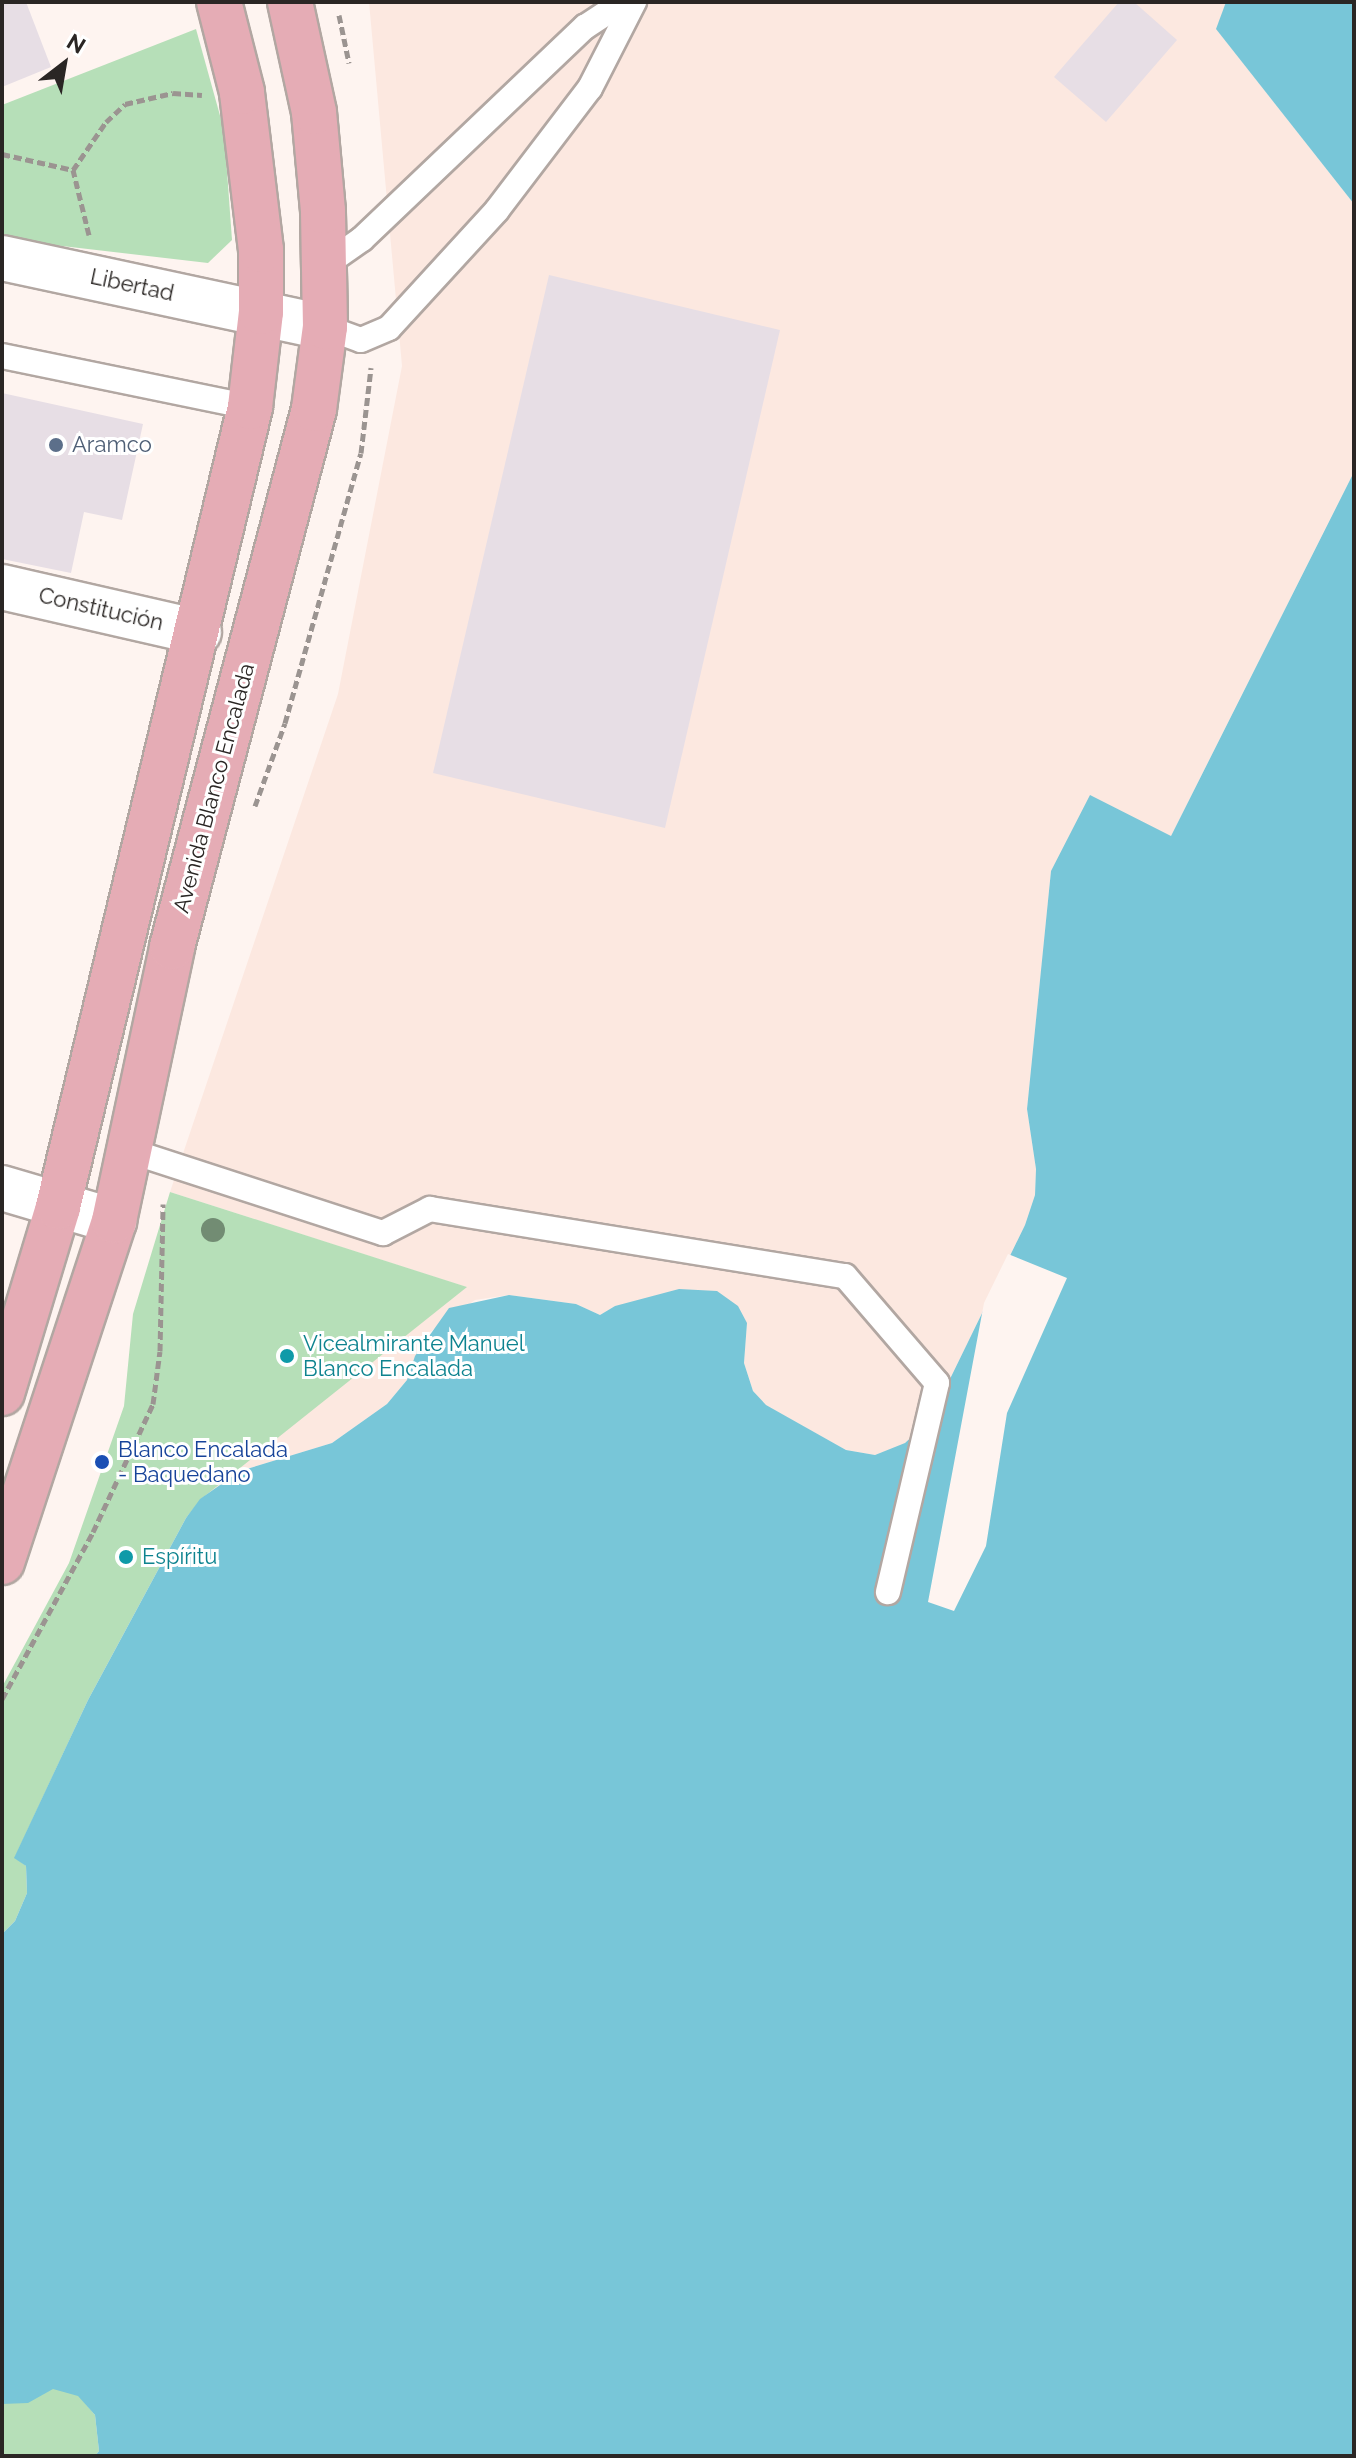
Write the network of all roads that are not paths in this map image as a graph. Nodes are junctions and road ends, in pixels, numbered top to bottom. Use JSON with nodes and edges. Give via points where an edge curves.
{"nodes":[{"id":1,"x":219,"y":2,"type":"edge"},
{"id":2,"x":290,"y":2,"type":"edge"},
{"id":3,"x":623,"y":2,"type":"edge"},
{"id":4,"x":634,"y":2,"type":"edge"},
{"id":5,"x":2,"y":258,"type":"edge"},
{"id":6,"x":325,"y":265,"type":"junction"},
{"id":7,"x":261,"y":312,"type":"junction"},
{"id":8,"x":325,"y":327,"type":"junction"},
{"id":9,"x":2,"y":356,"type":"edge"},
{"id":10,"x":250,"y":407,"type":"junction"},
{"id":11,"x":2,"y":587,"type":"edge"},
{"id":12,"x":199,"y":632,"type":"junction"},
{"id":13,"x":130,"y":1151,"type":"junction"},
{"id":14,"x":2,"y":1188,"type":"edge"},
{"id":15,"x":58,"y":1207,"type":"junction"},
{"id":16,"x":114,"y":1221,"type":"junction"},
{"id":17,"x":2,"y":1393,"type":"edge"},
{"id":18,"x":2,"y":1562,"type":"edge"},
{"id":19,"x":888,"y":1592,"type":"dead end"}],
"edges":[{"from":1,"to":7,"type":"main road","via":[[242,92],[254,169]]},
{"from":2,"to":6,"type":"main road","name":"Avenida Blanco Encalada","via":[[314,112]]},
{"from":3,"to":6,"type":"lane","via":[[585,27],[362,239]]},
{"from":4,"to":8,"type":"lane","via":[[590,88],[497,210],[389,328],[361,340]]},
{"from":5,"to":7,"type":"street","name":"Libertad"},
{"from":6,"to":7,"type":"street"},
{"from":6,"to":8,"type":"main road","name":"Avenida Blanco Encalada"},
{"from":7,"to":8,"type":"street","name":"Libertad"},
{"from":7,"to":10,"type":"main road"},
{"from":8,"to":13,"type":"main road","name":"Avenida Blanco Encalada","via":[[296,488],[198,840]]},
{"from":9,"to":10,"type":"lane"},
{"from":10,"to":12,"type":"main road"},
{"from":11,"to":12,"type":"street","name":"Constitución"},
{"from":12,"to":15,"type":"main road"},
{"from":13,"to":16,"type":"main road","name":"Avenida Blanco Encalada"},
{"from":13,"to":19,"type":"lane","via":[[209,1172],[383,1233],[430,1209],[845,1276],[937,1383]]},
{"from":14,"to":15,"type":"street"},
{"from":15,"to":16,"type":"street"},
{"from":15,"to":17,"type":"main road"},
{"from":16,"to":18,"type":"main road","name":"Avenida Blanco Encalada"}]}
